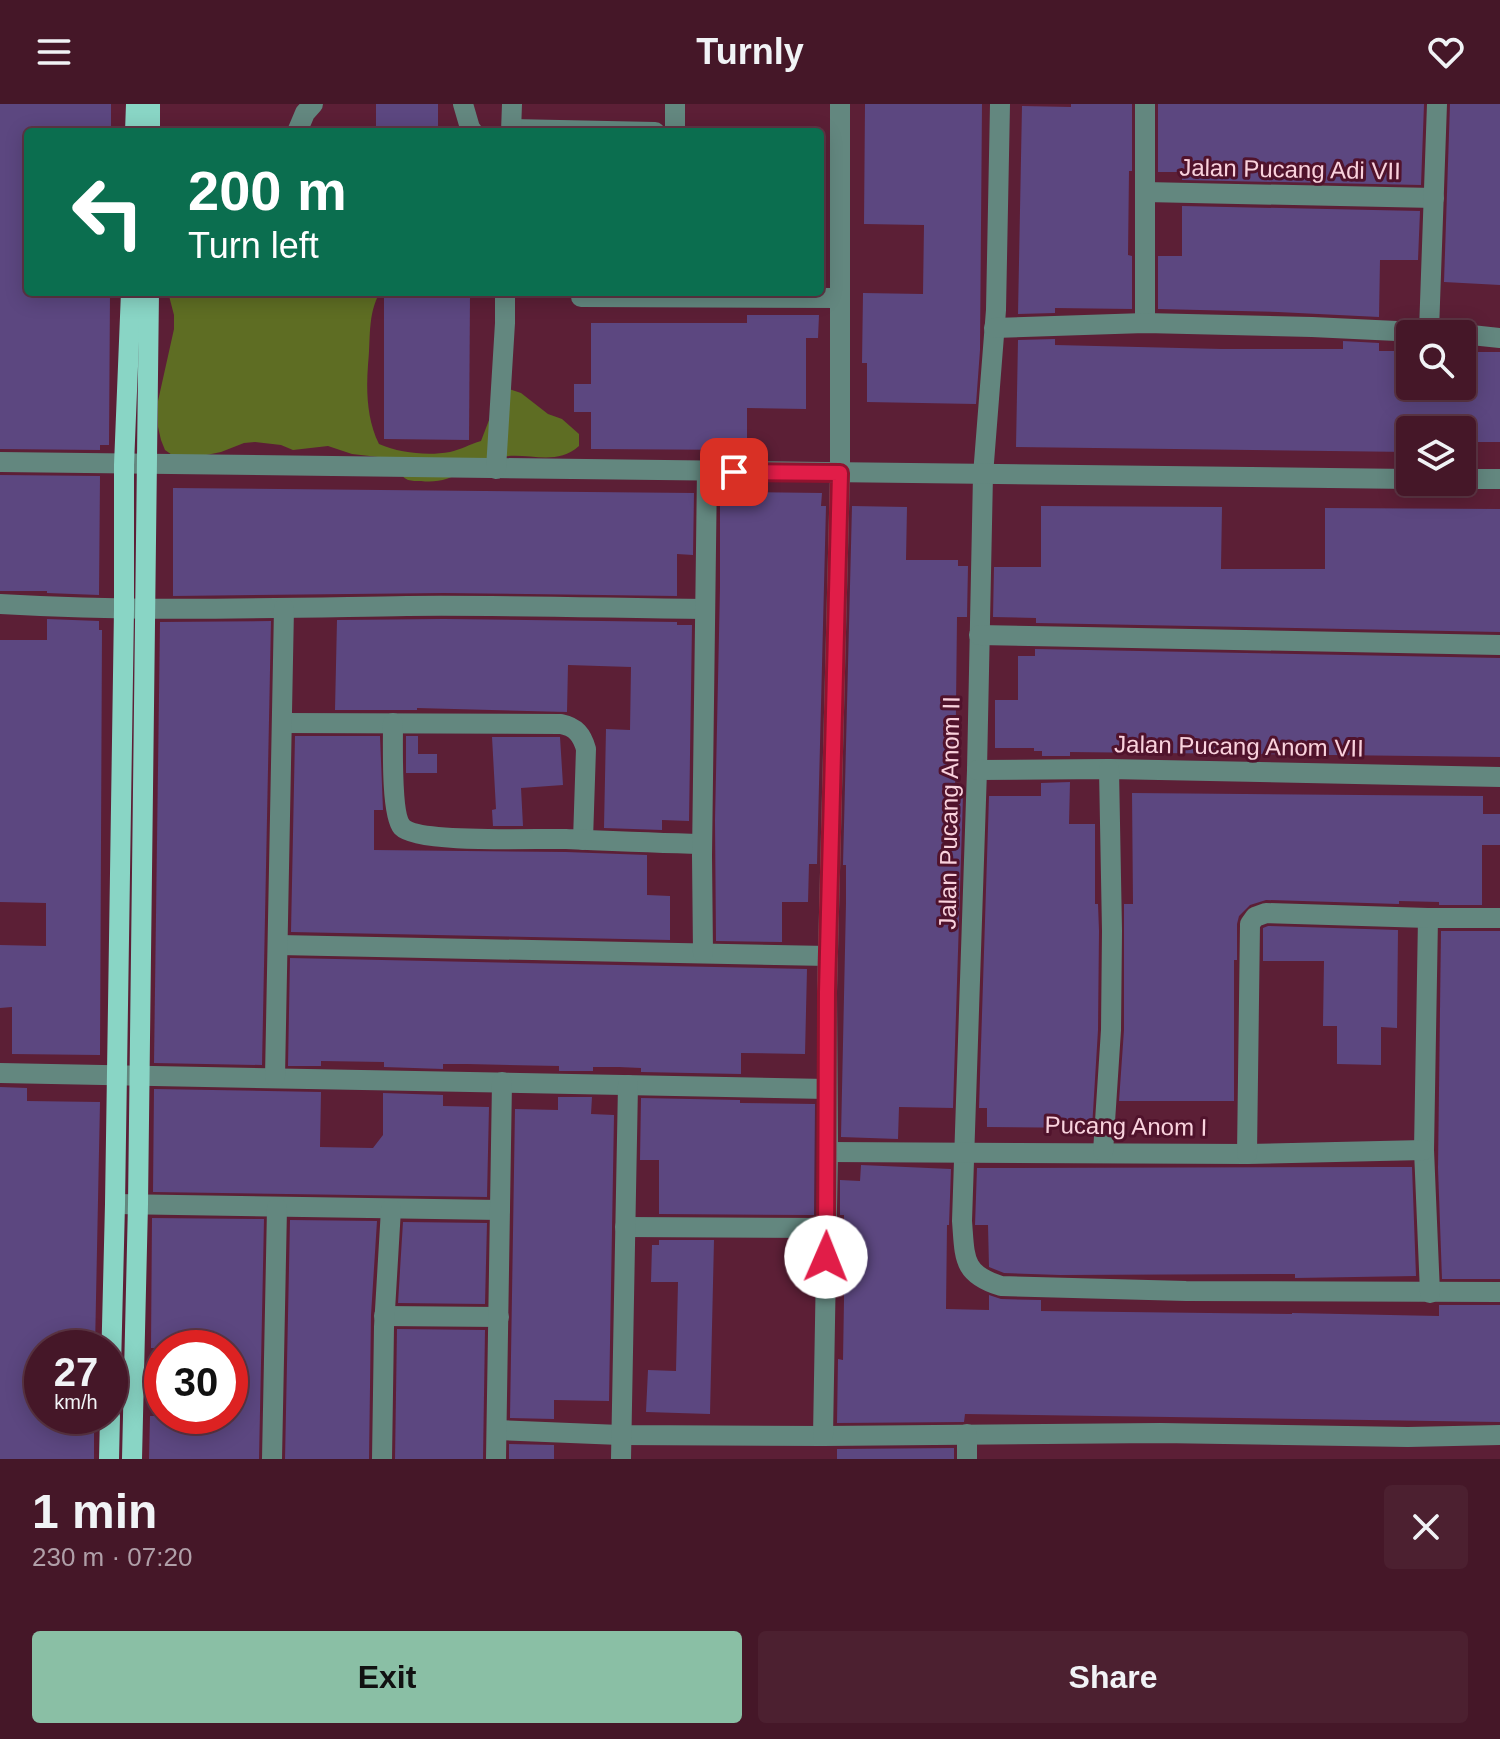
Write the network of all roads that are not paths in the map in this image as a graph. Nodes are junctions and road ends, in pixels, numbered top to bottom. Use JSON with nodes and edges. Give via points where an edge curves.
{"nodes":[{"id":1,"x":136,"y":104,"type":"edge"},
{"id":2,"x":150,"y":104,"type":"edge"},
{"id":3,"x":313,"y":104,"type":"edge"},
{"id":4,"x":463,"y":104,"type":"edge"},
{"id":5,"x":512,"y":104,"type":"edge"},
{"id":6,"x":675,"y":104,"type":"edge"},
{"id":7,"x":840,"y":104,"type":"edge"},
{"id":8,"x":1000,"y":104,"type":"edge"},
{"id":9,"x":1145,"y":104,"type":"edge"},
{"id":10,"x":1437,"y":104,"type":"edge"},
{"id":11,"x":135,"y":128,"type":"edge"},
{"id":12,"x":150,"y":128,"type":"edge"},
{"id":13,"x":299,"y":128,"type":"edge"},
{"id":14,"x":470,"y":128,"type":"edge"},
{"id":15,"x":512,"y":128,"type":"edge"},
{"id":16,"x":675,"y":128,"type":"edge"},
{"id":17,"x":830,"y":135,"type":"edge"},
{"id":18,"x":1145,"y":192,"type":"junction"},
{"id":19,"x":1434,"y":198,"type":"junction"},
{"id":20,"x":131,"y":296,"type":"edge"},
{"id":21,"x":149,"y":296,"type":"edge"},
{"id":22,"x":505,"y":296,"type":"edge"},
{"id":23,"x":581,"y":297,"type":"dead end"},
{"id":24,"x":840,"y":298,"type":"junction"},
{"id":25,"x":1429,"y":320,"type":"edge"},
{"id":26,"x":1145,"y":323,"type":"junction"},
{"id":27,"x":994,"y":328,"type":"junction"},
{"id":28,"x":1396,"y":330,"type":"edge"},
{"id":29,"x":1476,"y":336,"type":"edge"},
{"id":30,"x":1500,"y":338,"type":"edge"},
{"id":31,"x":0,"y":462,"type":"edge"},
{"id":32,"x":124,"y":465,"type":"junction"},
{"id":33,"x":147,"y":465,"type":"junction"},
{"id":34,"x":496,"y":469,"type":"junction"},
{"id":35,"x":707,"y":471,"type":"junction"},
{"id":36,"x":840,"y":473,"type":"junction"},
{"id":37,"x":983,"y":475,"type":"junction"},
{"id":38,"x":1396,"y":479,"type":"edge"},
{"id":39,"x":1476,"y":479,"type":"edge"},
{"id":40,"x":1500,"y":479,"type":"edge"},
{"id":41,"x":0,"y":604,"type":"edge"},
{"id":42,"x":284,"y":608,"type":"junction"},
{"id":43,"x":124,"y":609,"type":"junction"},
{"id":44,"x":145,"y":609,"type":"junction"},
{"id":45,"x":705,"y":609,"type":"junction"},
{"id":46,"x":979,"y":635,"type":"junction"},
{"id":47,"x":1500,"y":645,"type":"edge"},
{"id":48,"x":282,"y":723,"type":"junction"},
{"id":49,"x":393,"y":723,"type":"junction"},
{"id":50,"x":1109,"y":769,"type":"junction"},
{"id":51,"x":977,"y":770,"type":"junction"},
{"id":52,"x":1500,"y":777,"type":"edge"},
{"id":53,"x":583,"y":840,"type":"junction"},
{"id":54,"x":702,"y":844,"type":"junction"},
{"id":55,"x":1428,"y":918,"type":"junction"},
{"id":56,"x":1500,"y":918,"type":"edge"},
{"id":57,"x":279,"y":945,"type":"junction"},
{"id":58,"x":703,"y":953,"type":"junction"},
{"id":59,"x":828,"y":956,"type":"junction"},
{"id":60,"x":0,"y":1073,"type":"edge"},
{"id":61,"x":117,"y":1075,"type":"junction"},
{"id":62,"x":139,"y":1075,"type":"junction"},
{"id":63,"x":275,"y":1077,"type":"junction"},
{"id":64,"x":502,"y":1082,"type":"junction"},
{"id":65,"x":628,"y":1085,"type":"junction"},
{"id":66,"x":827,"y":1089,"type":"junction"},
{"id":67,"x":1424,"y":1150,"type":"junction"},
{"id":68,"x":966,"y":1151,"type":"junction"},
{"id":69,"x":828,"y":1152,"type":"junction"},
{"id":70,"x":1103,"y":1152,"type":"junction"},
{"id":71,"x":1247,"y":1154,"type":"junction"},
{"id":72,"x":115,"y":1204,"type":"junction"},
{"id":73,"x":138,"y":1204,"type":"junction"},
{"id":74,"x":277,"y":1208,"type":"junction"},
{"id":75,"x":391,"y":1209,"type":"junction"},
{"id":76,"x":500,"y":1210,"type":"junction"},
{"id":77,"x":625,"y":1227,"type":"junction"},
{"id":78,"x":827,"y":1228,"type":"junction"},
{"id":79,"x":1500,"y":1292,"type":"edge"},
{"id":80,"x":1430,"y":1293,"type":"junction"},
{"id":81,"x":384,"y":1316,"type":"junction"},
{"id":82,"x":499,"y":1317,"type":"junction"},
{"id":83,"x":112,"y":1330,"type":"edge"},
{"id":84,"x":497,"y":1430,"type":"junction"},
{"id":85,"x":110,"y":1434,"type":"edge"},
{"id":86,"x":967,"y":1434,"type":"junction"},
{"id":87,"x":620,"y":1435,"type":"junction"},
{"id":88,"x":1500,"y":1435,"type":"edge"},
{"id":89,"x":823,"y":1436,"type":"junction"},
{"id":90,"x":109,"y":1459,"type":"edge"},
{"id":91,"x":132,"y":1459,"type":"edge"},
{"id":92,"x":272,"y":1459,"type":"edge"},
{"id":93,"x":382,"y":1459,"type":"edge"},
{"id":94,"x":496,"y":1459,"type":"edge"},
{"id":95,"x":621,"y":1459,"type":"edge"},
{"id":96,"x":967,"y":1459,"type":"edge"}],
"edges":[{"from":1,"to":11,"type":"main road"},
{"from":2,"to":12,"type":"main road"},
{"from":3,"to":13,"type":"street"},
{"from":4,"to":14,"type":"street"},
{"from":5,"to":15,"type":"street"},
{"from":6,"to":16,"type":"street"},
{"from":7,"to":17,"type":"street"},
{"from":8,"to":27,"type":"street","name":"Jalan Pucang Anom II"},
{"from":9,"to":18,"type":"street"},
{"from":10,"to":19,"type":"street"},
{"from":17,"to":24,"type":"street"},
{"from":18,"to":19,"type":"street","name":"Jalan Pucang Adi VII"},
{"from":18,"to":26,"type":"street"},
{"from":19,"to":25,"type":"street"},
{"from":20,"to":32,"type":"main road"},
{"from":21,"to":33,"type":"main road"},
{"from":22,"to":34,"type":"street"},
{"from":23,"to":24,"type":"street"},
{"from":24,"to":36,"type":"street"},
{"from":26,"to":27,"type":"street"},
{"from":26,"to":28,"type":"street"},
{"from":27,"to":37,"type":"street","name":"Jalan Pucang Anom II"},
{"from":29,"to":30,"type":"street"},
{"from":31,"to":32,"type":"street"},
{"from":32,"to":33,"type":"street"},
{"from":32,"to":43,"type":"main road"},
{"from":33,"to":34,"type":"street"},
{"from":33,"to":44,"type":"main road"},
{"from":34,"to":35,"type":"street"},
{"from":35,"to":36,"type":"street"},
{"from":35,"to":45,"type":"street"},
{"from":36,"to":37,"type":"street"},
{"from":36,"to":59,"type":"street"},
{"from":37,"to":38,"type":"street"},
{"from":37,"to":46,"type":"street","name":"Jalan Pucang Anom II"},
{"from":39,"to":40,"type":"street"},
{"from":41,"to":43,"type":"street"},
{"from":42,"to":44,"type":"street"},
{"from":42,"to":45,"type":"street"},
{"from":42,"to":48,"type":"street"},
{"from":43,"to":44,"type":"street"},
{"from":43,"to":61,"type":"main road"},
{"from":44,"to":62,"type":"main road"},
{"from":45,"to":54,"type":"street"},
{"from":46,"to":47,"type":"street"},
{"from":46,"to":51,"type":"street","name":"Jalan Pucang Anom II"},
{"from":48,"to":49,"type":"street"},
{"from":48,"to":57,"type":"street"},
{"from":49,"to":53,"type":"street","via":[[395,814],[403,828],[468,839]]},
{"from":49,"to":53,"type":"street","via":[[571,726],[586,749]]},
{"from":50,"to":51,"type":"street","name":"Jalan Pucang Anom VII"},
{"from":50,"to":52,"type":"street","name":"Jalan Pucang Anom VII"},
{"from":50,"to":70,"type":"street","via":[[1111,1030]]},
{"from":51,"to":68,"type":"street","name":"Jalan Pucang Anom II"},
{"from":53,"to":54,"type":"street"},
{"from":54,"to":58,"type":"street"},
{"from":55,"to":56,"type":"street"},
{"from":55,"to":67,"type":"street"},
{"from":55,"to":71,"type":"street","via":[[1266,913],[1252,920]]},
{"from":57,"to":58,"type":"street"},
{"from":57,"to":63,"type":"street"},
{"from":58,"to":59,"type":"street"},
{"from":59,"to":66,"type":"street"},
{"from":60,"to":61,"type":"street"},
{"from":61,"to":62,"type":"street"},
{"from":61,"to":72,"type":"main road"},
{"from":62,"to":63,"type":"street"},
{"from":62,"to":73,"type":"main road"},
{"from":63,"to":64,"type":"street"},
{"from":64,"to":65,"type":"street"},
{"from":64,"to":76,"type":"street"},
{"from":65,"to":66,"type":"street"},
{"from":65,"to":77,"type":"street"},
{"from":66,"to":69,"type":"street"},
{"from":67,"to":71,"type":"street","name":"Pucang Anom I"},
{"from":67,"to":80,"type":"street"},
{"from":68,"to":69,"type":"street","name":"Pucang Anom I"},
{"from":68,"to":70,"type":"street","name":"Pucang Anom I"},
{"from":68,"to":80,"type":"street","name":"Jalan Pucang Anom II","via":[[962,1221],[968,1263],[986,1282],[1186,1291]]},
{"from":69,"to":78,"type":"street"},
{"from":70,"to":71,"type":"street","name":"Pucang Anom I"},
{"from":72,"to":73,"type":"street"},
{"from":72,"to":83,"type":"main road"},
{"from":73,"to":74,"type":"street"},
{"from":73,"to":91,"type":"main road"},
{"from":74,"to":75,"type":"street"},
{"from":74,"to":92,"type":"street"},
{"from":75,"to":76,"type":"street"},
{"from":75,"to":81,"type":"street"},
{"from":76,"to":82,"type":"street"},
{"from":77,"to":78,"type":"street"},
{"from":77,"to":87,"type":"street"},
{"from":78,"to":89,"type":"street"},
{"from":79,"to":80,"type":"street","name":"Jalan Pucang Anom II"},
{"from":81,"to":82,"type":"street"},
{"from":81,"to":93,"type":"street"},
{"from":82,"to":84,"type":"street"},
{"from":84,"to":87,"type":"street"},
{"from":84,"to":94,"type":"street"},
{"from":85,"to":90,"type":"main road"},
{"from":86,"to":88,"type":"street"},
{"from":86,"to":89,"type":"street"},
{"from":86,"to":96,"type":"street"},
{"from":87,"to":89,"type":"street"},
{"from":87,"to":95,"type":"street"}]}
